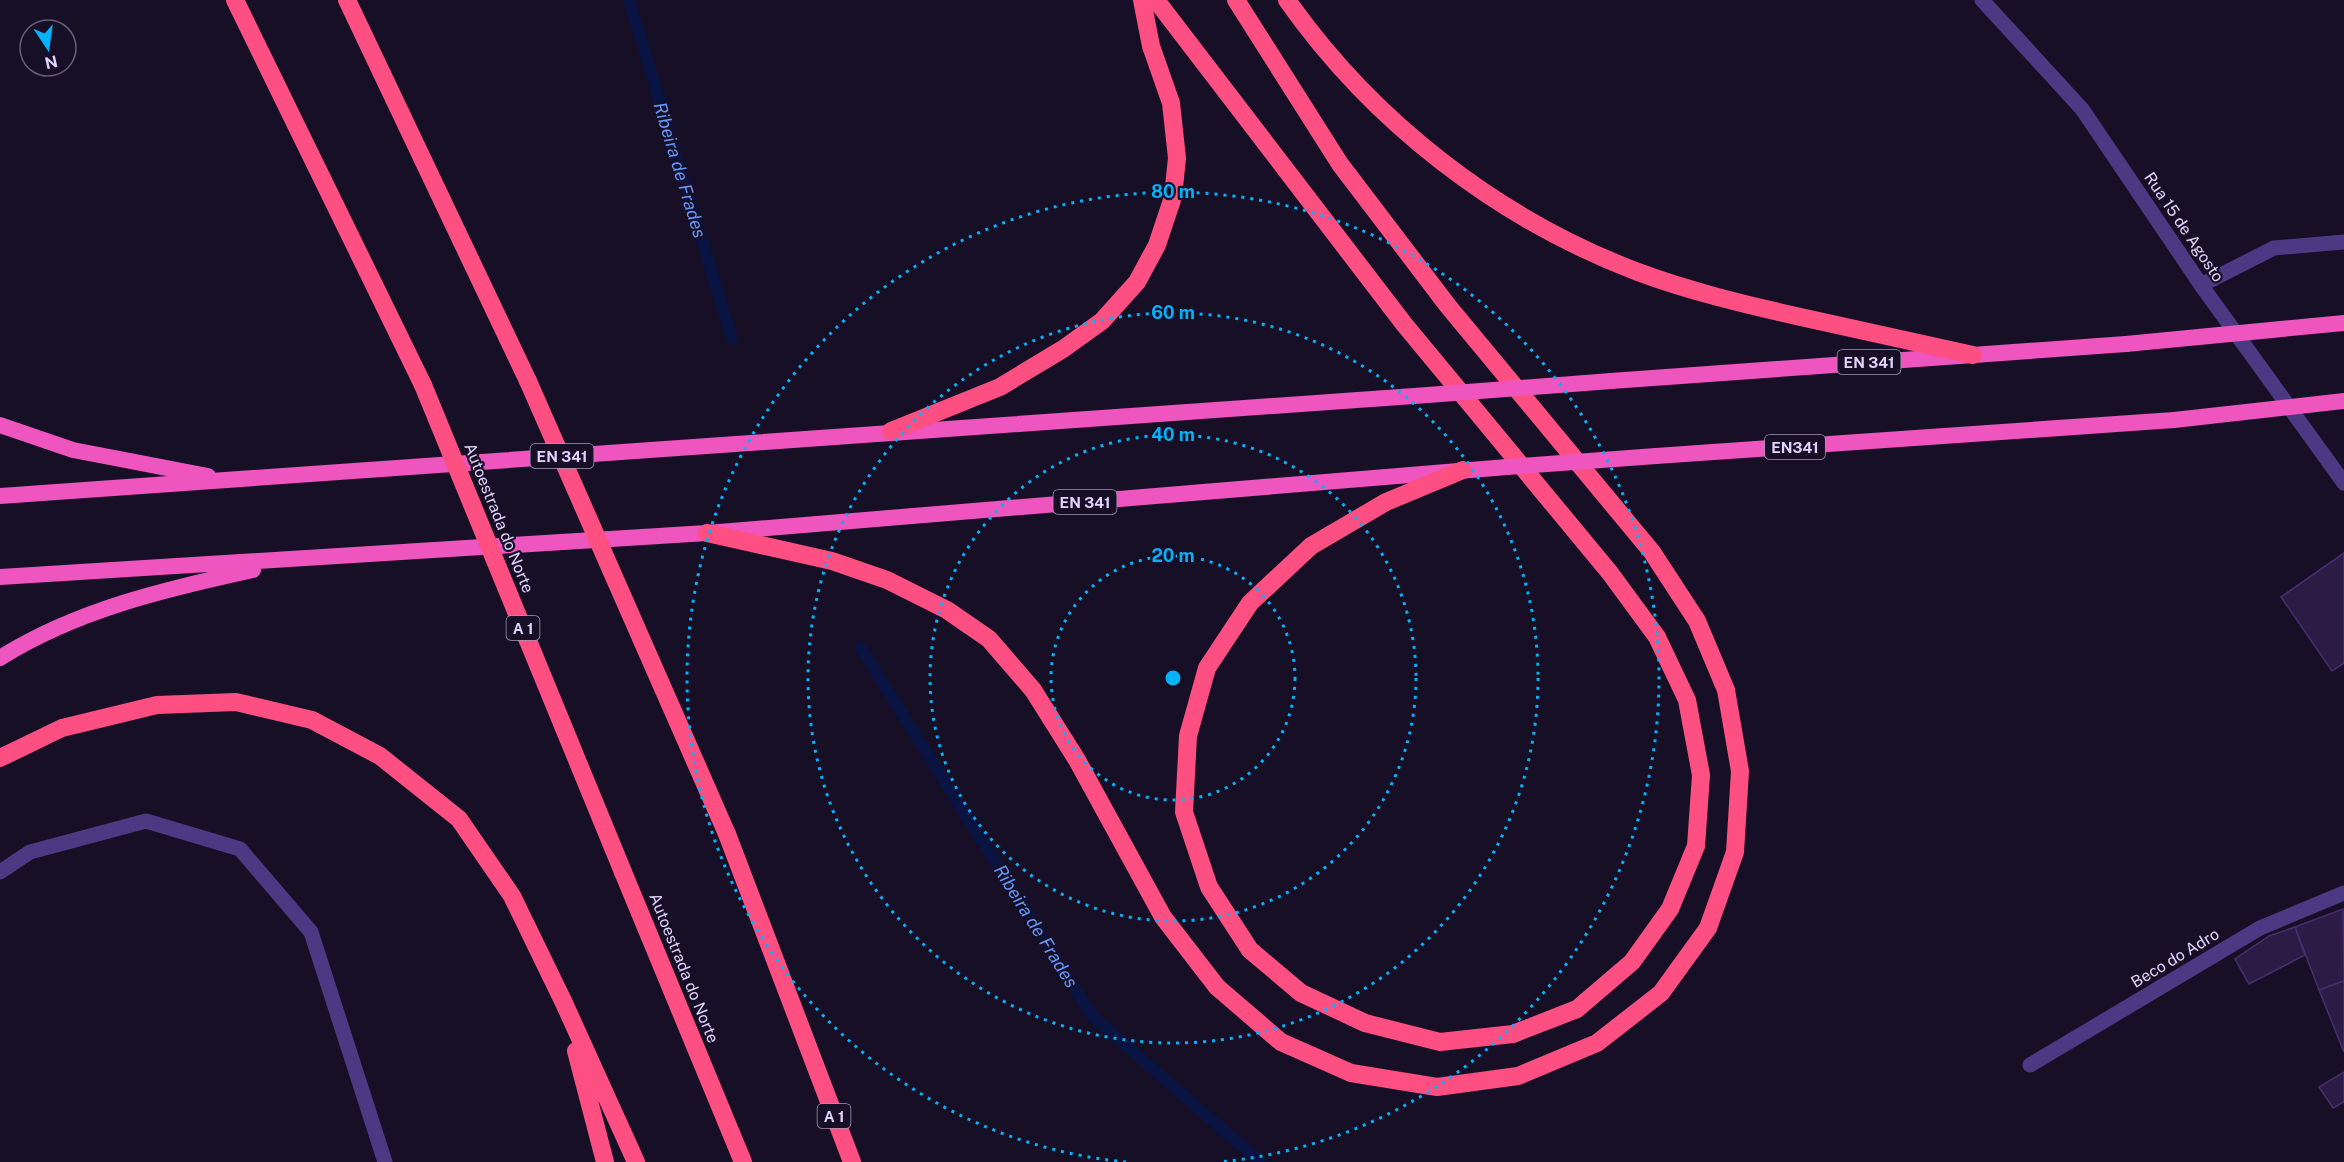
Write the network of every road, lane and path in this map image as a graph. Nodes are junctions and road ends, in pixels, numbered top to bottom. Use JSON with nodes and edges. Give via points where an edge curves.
{"nodes":[{"id":1,"x":235,"y":0,"type":"edge"},
{"id":2,"x":347,"y":0,"type":"edge"},
{"id":3,"x":1142,"y":0,"type":"edge"},
{"id":4,"x":1156,"y":0,"type":"edge"},
{"id":5,"x":1236,"y":0,"type":"edge"},
{"id":6,"x":1287,"y":0,"type":"edge"},
{"id":7,"x":1982,"y":0,"type":"edge"},
{"id":8,"x":2344,"y":242,"type":"edge"},
{"id":9,"x":2201,"y":285,"type":"junction"},
{"id":10,"x":2344,"y":323,"type":"edge"},
{"id":11,"x":1973,"y":355,"type":"junction"},
{"id":12,"x":2344,"y":401,"type":"edge"},
{"id":13,"x":0,"y":425,"type":"edge"},
{"id":14,"x":891,"y":431,"type":"junction"},
{"id":15,"x":1656,"y":456,"type":"joint"},
{"id":16,"x":1463,"y":470,"type":"junction"},
{"id":17,"x":233,"y":481,"type":"junction"},
{"id":18,"x":2344,"y":483,"type":"edge"},
{"id":19,"x":0,"y":496,"type":"edge"},
{"id":20,"x":707,"y":533,"type":"junction"},
{"id":21,"x":304,"y":559,"type":"junction"},
{"id":22,"x":0,"y":577,"type":"edge"},
{"id":23,"x":0,"y":658,"type":"edge"},
{"id":24,"x":0,"y":758,"type":"edge"},
{"id":25,"x":0,"y":872,"type":"edge"},
{"id":26,"x":2344,"y":893,"type":"edge"},
{"id":27,"x":564,"y":1003,"type":"junction"},
{"id":28,"x":2030,"y":1065,"type":"dead end"},
{"id":29,"x":385,"y":1162,"type":"edge"},
{"id":30,"x":605,"y":1162,"type":"edge"},
{"id":31,"x":636,"y":1162,"type":"edge"},
{"id":32,"x":743,"y":1162,"type":"edge"},
{"id":33,"x":852,"y":1162,"type":"edge"}],
"edges":[{"from":1,"to":32,"type":"highway","name":"Autoestrada do Norte","number":"A 1","bridge":true,"via":[[423,385]]},
{"from":2,"to":33,"type":"highway","number":"A 1","bridge":true,"via":[[528,381],[727,834]]},
{"from":3,"to":14,"type":"highway","via":[[1151,46],[1171,103],[1177,158],[1173,197],[1157,245],[1137,282],[1102,321],[1063,349],[1000,387]]},
{"from":4,"to":16,"type":"highway","via":[[1404,324],[1610,573],[1657,637],[1687,700],[1701,775],[1696,846],[1670,909],[1645,944],[1632,962],[1577,1009],[1513,1034],[1440,1042],[1365,1023],[1301,993],[1250,950],[1209,887],[1184,812],[1188,736],[1207,668],[1250,603],[1311,546],[1386,502]]},
{"from":5,"to":20,"type":"highway","via":[[1341,164],[1448,306],[1652,552],[1697,621],[1726,690],[1740,771],[1734,852],[1708,928],[1661,993],[1598,1043],[1518,1076],[1437,1087],[1351,1073],[1281,1042],[1217,987],[1163,916],[1052,720],[1033,690],[989,639],[947,609],[887,580],[832,561]]},
{"from":6,"to":11,"type":"highway","via":[[1371,100],[1459,176],[1546,230],[1638,272],[1728,300]]},
{"from":7,"to":9,"type":"street","name":"Rua 15 de Agosto","via":[[2082,109]]},
{"from":8,"to":9,"type":"street","via":[[2274,248]]},
{"from":9,"to":18,"type":"street","name":"Rua 15 de Agosto"},
{"from":10,"to":11,"type":"highway","number":"EN 341","bridge":true},
{"from":11,"to":14,"type":"highway","number":"EN 341","bridge":true},
{"from":12,"to":15,"type":"highway","number":"EN341","bridge":true,"via":[[2174,420]]},
{"from":13,"to":17,"type":"highway","via":[[73,450]]},
{"from":14,"to":17,"type":"highway","number":"EN 341"},
{"from":15,"to":16,"type":"highway","number":"EN 341","bridge":true},
{"from":16,"to":20,"type":"highway","number":"EN 341"},
{"from":17,"to":19,"type":"highway","number":"EN 341"},
{"from":20,"to":21,"type":"highway","number":"EN 341"},
{"from":21,"to":22,"type":"highway","number":"EN 341"},
{"from":21,"to":23,"type":"highway","via":[[185,585],[87,615]]},
{"from":24,"to":27,"type":"highway","via":[[62,728],[157,705],[236,702],[312,720],[380,756],[459,819],[512,896]]},
{"from":25,"to":29,"type":"street","via":[[30,852],[146,821],[240,849],[311,932]]},
{"from":26,"to":28,"type":"street","name":"Beco do Adro","via":[[2260,928]]},
{"from":27,"to":30,"type":"highway"},
{"from":27,"to":31,"type":"highway"}]}
